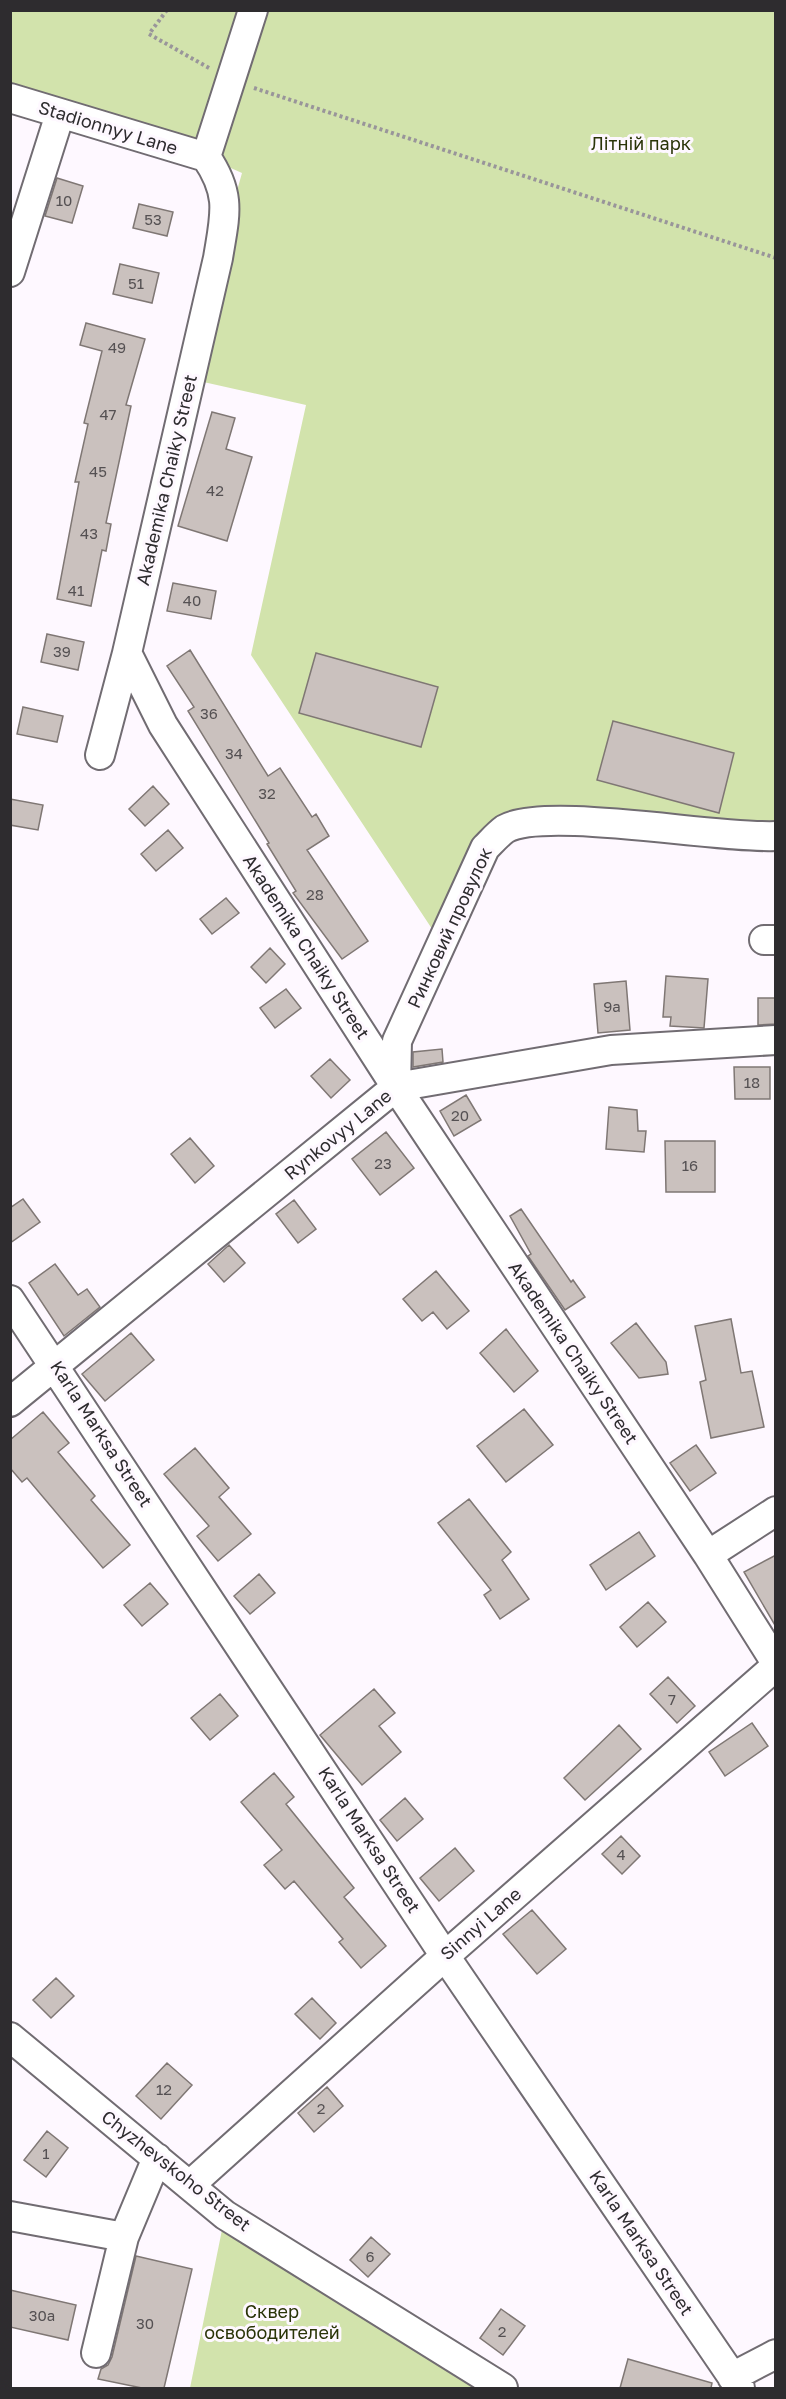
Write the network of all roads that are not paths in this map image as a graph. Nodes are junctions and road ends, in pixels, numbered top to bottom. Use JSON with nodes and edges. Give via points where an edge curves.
{"nodes":[{"id":1,"x":253,"y":10,"type":"edge"},
{"id":2,"x":10,"y":98,"type":"edge"},
{"id":3,"x":60,"y":114,"type":"junction"},
{"id":4,"x":206,"y":157,"type":"junction"},
{"id":5,"x":10,"y":272,"type":"edge"},
{"id":6,"x":127,"y":652,"type":"junction"},
{"id":7,"x":100,"y":755,"type":"dead end"},
{"id":8,"x":776,"y":836,"type":"edge"},
{"id":9,"x":776,"y":1040,"type":"edge"},
{"id":10,"x":396,"y":1087,"type":"junction"},
{"id":11,"x":10,"y":1300,"type":"edge"},
{"id":12,"x":56,"y":1364,"type":"junction"},
{"id":13,"x":10,"y":1402,"type":"edge"},
{"id":14,"x":776,"y":1511,"type":"edge"},
{"id":15,"x":708,"y":1555,"type":"junction"},
{"id":16,"x":776,"y":1664,"type":"edge"},
{"id":17,"x":445,"y":1956,"type":"junction"},
{"id":18,"x":10,"y":2037,"type":"edge"},
{"id":19,"x":157,"y":2158,"type":"junction"},
{"id":20,"x":190,"y":2185,"type":"junction"},
{"id":21,"x":10,"y":2216,"type":"edge"},
{"id":22,"x":124,"y":2236,"type":"junction"},
{"id":23,"x":96,"y":2353,"type":"dead end"},
{"id":24,"x":776,"y":2354,"type":"edge"},
{"id":25,"x":736,"y":2383,"type":"edge"},
{"id":26,"x":503,"y":2388,"type":"edge"}],
"edges":[{"from":1,"to":4,"type":"street"},
{"from":2,"to":3,"type":"street","name":"Stadionnyy Lane"},
{"from":3,"to":4,"type":"street","name":"Stadionnyy Lane"},
{"from":3,"to":5,"type":"street"},
{"from":4,"to":6,"type":"street","name":"Akademika Chaiky Street","via":[[221,178],[226,211]]},
{"from":6,"to":7,"type":"street"},
{"from":6,"to":10,"type":"street","name":"Akademika Chaiky Street","via":[[164,725]]},
{"from":8,"to":10,"type":"street","name":"Ринковий провулок","via":[[747,837],[582,822],[537,822],[506,829],[485,848],[397,1041]]},
{"from":9,"to":10,"type":"street","name":"Rynkovyy Lane","via":[[611,1050]]},
{"from":10,"to":12,"type":"street","name":"Rynkovyy Lane"},
{"from":10,"to":15,"type":"street","name":"Akademika Chaiky Street"},
{"from":11,"to":12,"type":"street","name":"Karla Marksa Street"},
{"from":12,"to":13,"type":"street","name":"Rynkovyy Lane"},
{"from":12,"to":17,"type":"street","name":"Karla Marksa Street"},
{"from":14,"to":15,"type":"street"},
{"from":15,"to":16,"type":"street","name":"Akademika Chaiky Street"},
{"from":16,"to":17,"type":"street","name":"Sinnyi Lane"},
{"from":17,"to":20,"type":"street","name":"Sinnyi Lane"},
{"from":17,"to":25,"type":"street","name":"Karla Marksa Street"},
{"from":18,"to":19,"type":"street","name":"Chyzhevskoho Street"},
{"from":19,"to":20,"type":"street","name":"Chyzhevskoho Street"},
{"from":19,"to":22,"type":"street"},
{"from":20,"to":26,"type":"street","name":"Chyzhevskoho Street","via":[[225,2215]]},
{"from":21,"to":22,"type":"street"},
{"from":22,"to":23,"type":"street"},
{"from":24,"to":25,"type":"street"}]}
